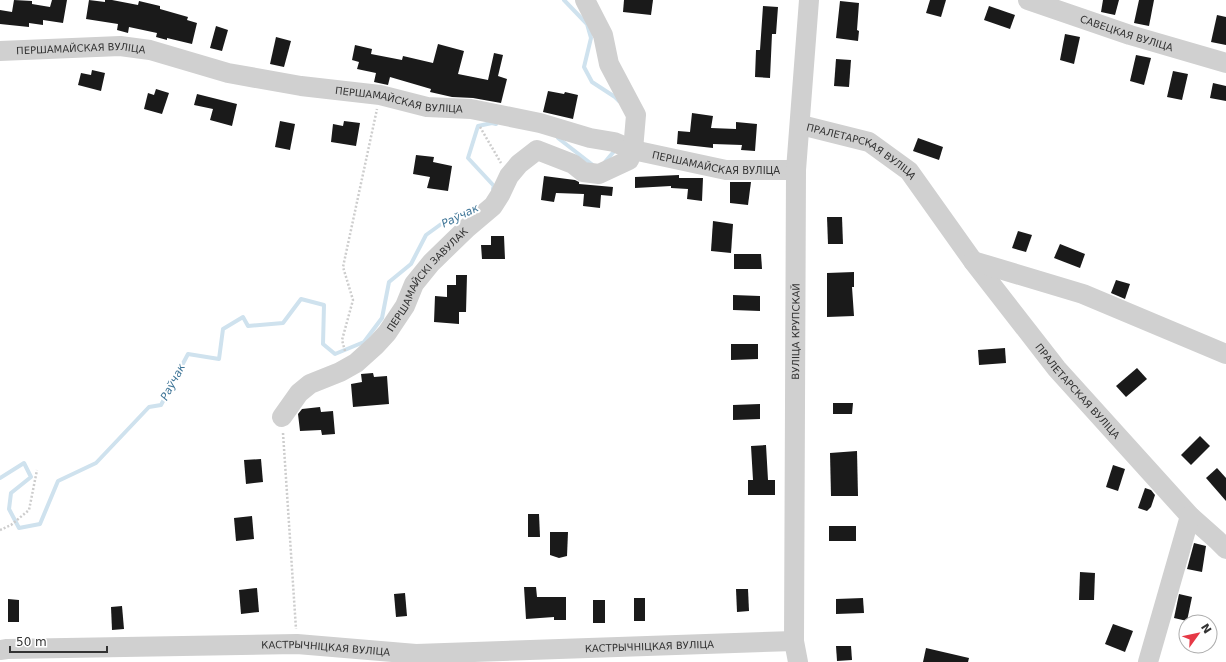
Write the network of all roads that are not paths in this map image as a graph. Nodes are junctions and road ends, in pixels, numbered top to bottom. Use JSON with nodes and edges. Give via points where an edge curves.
{"nodes":[{"id":1,"x":585,"y":0,"type":"edge"},
{"id":2,"x":809,"y":0,"type":"edge"},
{"id":3,"x":1028,"y":0,"type":"edge"},
{"id":4,"x":0,"y":51,"type":"edge"},
{"id":5,"x":1226,"y":63,"type":"edge"},
{"id":6,"x":801,"y":126,"type":"junction"},
{"id":7,"x":624,"y":146,"type":"junction"},
{"id":8,"x":796,"y":170,"type":"junction"},
{"id":9,"x":973,"y":261,"type":"junction"},
{"id":10,"x":1226,"y":354,"type":"edge"},
{"id":11,"x":282,"y":417,"type":"road end"},
{"id":12,"x":1190,"y":516,"type":"junction"},
{"id":13,"x":1226,"y":549,"type":"edge"},
{"id":14,"x":794,"y":641,"type":"junction"},
{"id":15,"x":0,"y":650,"type":"edge"},
{"id":16,"x":798,"y":662,"type":"edge"},
{"id":17,"x":1148,"y":662,"type":"edge"}],
"edges":[{"from":1,"to":7,"type":"street","via":[[603,35],[609,64],[636,116]]},
{"from":2,"to":6,"type":"street","name":"ВУЛІЦА КРУПСКАЙ"},
{"from":3,"to":5,"type":"street","name":"САВЕЦКАЯ ВУЛІЦА","via":[[1130,35]]},
{"from":4,"to":7,"type":"street","name":"ПЕРШАМАЙСКАЯ ВУЛІЦА","via":[[120,46],[150,50],[228,73],[301,86],[380,95],[427,107],[471,109],[540,123]]},
{"from":6,"to":8,"type":"street","name":"ВУЛІЦА КРУПСКАЙ"},
{"from":6,"to":9,"type":"street","name":"ПРАЛЕТАРСКАЯ ВУЛІЦА","via":[[869,142],[909,171]]},
{"from":7,"to":8,"type":"street","name":"ПЕРШАМАЙСКАЯ ВУЛІЦА","via":[[726,170]]},
{"from":7,"to":11,"type":"street","name":"ПЕРШАМАЙСКІ ЗАВУЛАК","via":[[629,160],[599,174],[583,172],[573,164],[537,150],[519,164],[509,176],[493,206],[467,228],[414,284],[405,306],[387,333],[356,363],[310,384],[299,393]]},
{"from":8,"to":14,"type":"street","name":"ВУЛІЦА КРУПСКАЙ"},
{"from":9,"to":10,"type":"street","via":[[1083,294]]},
{"from":9,"to":12,"type":"street","name":"ПРАЛЕТАРСКАЯ ВУЛІЦА","via":[[1057,369]]},
{"from":12,"to":13,"type":"street","name":"ПРАЛЕТАРСКАЯ ВУЛІЦА"},
{"from":12,"to":17,"type":"street"},
{"from":14,"to":15,"type":"street","name":"КАСТРЫЧНІЦКАЯ ВУЛІЦА","via":[[416,654],[297,644]]},
{"from":14,"to":16,"type":"street","name":"ВУЛІЦА КРУПСКАЙ"}]}
